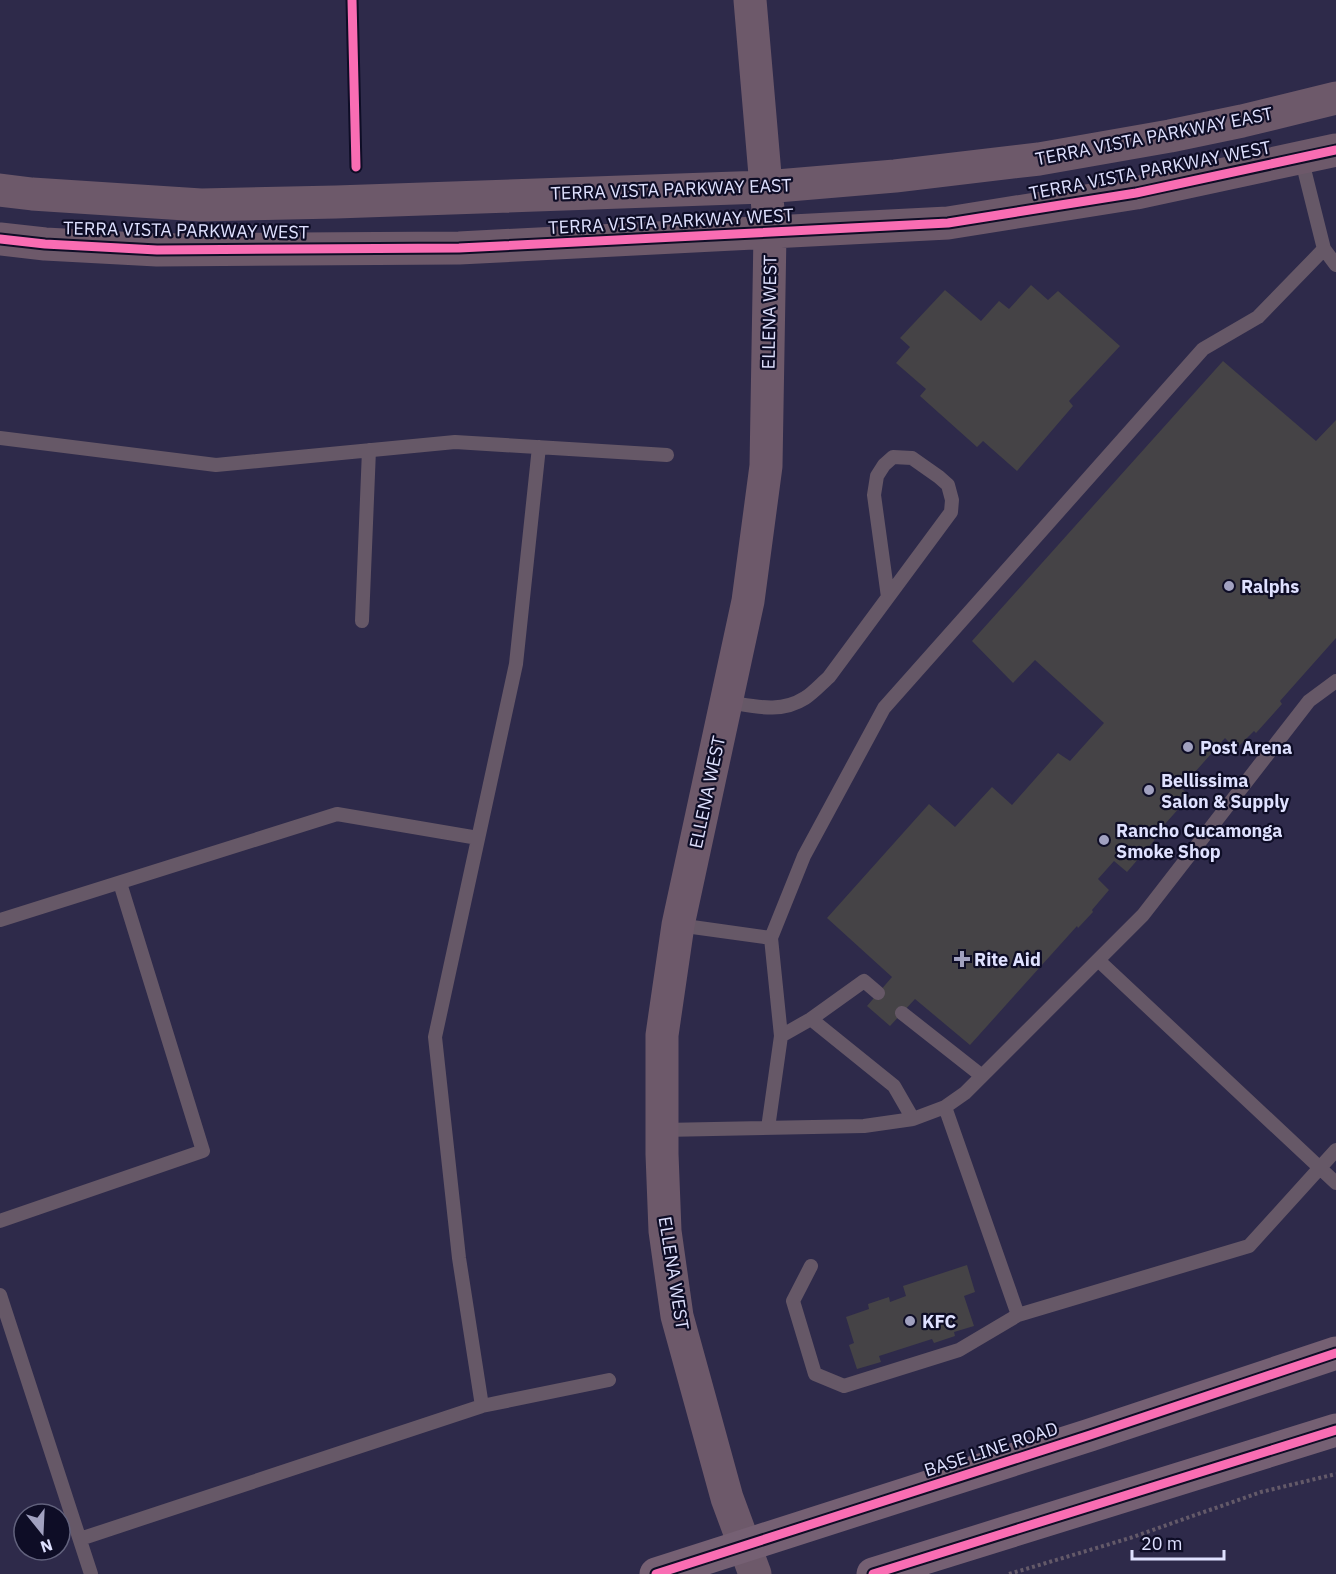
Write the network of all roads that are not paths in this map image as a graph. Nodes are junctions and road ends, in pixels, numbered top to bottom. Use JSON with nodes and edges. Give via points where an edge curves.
{"nodes":[{"id":1,"x":750,"y":0,"type":"edge"},
{"id":2,"x":1336,"y":98,"type":"edge"},
{"id":3,"x":1336,"y":150,"type":"edge"},
{"id":4,"x":1301,"y":157,"type":"junction"},
{"id":5,"x":765,"y":187,"type":"junction"},
{"id":6,"x":0,"y":190,"type":"edge"},
{"id":7,"x":770,"y":233,"type":"junction"},
{"id":8,"x":0,"y":238,"type":"edge"},
{"id":9,"x":1324,"y":249,"type":"junction"},
{"id":10,"x":1336,"y":266,"type":"edge"},
{"id":11,"x":0,"y":438,"type":"edge"},
{"id":12,"x":539,"y":447,"type":"junction"},
{"id":13,"x":369,"y":450,"type":"junction"},
{"id":14,"x":667,"y":455,"type":"dead end"},
{"id":15,"x":888,"y":597,"type":"junction"},
{"id":16,"x":362,"y":621,"type":"dead end"},
{"id":17,"x":1336,"y":681,"type":"edge"},
{"id":18,"x":727,"y":702,"type":"junction"},
{"id":19,"x":478,"y":838,"type":"junction"},
{"id":20,"x":120,"y":883,"type":"junction"},
{"id":21,"x":0,"y":920,"type":"edge"},
{"id":22,"x":678,"y":925,"type":"junction"},
{"id":23,"x":771,"y":938,"type":"junction"},
{"id":24,"x":1098,"y":960,"type":"junction"},
{"id":25,"x":878,"y":993,"type":"dead end"},
{"id":26,"x":902,"y":1013,"type":"dead end"},
{"id":27,"x":811,"y":1019,"type":"junction"},
{"id":28,"x":781,"y":1036,"type":"junction"},
{"id":29,"x":982,"y":1076,"type":"junction"},
{"id":30,"x":945,"y":1107,"type":"junction"},
{"id":31,"x":913,"y":1119,"type":"junction"},
{"id":32,"x":768,"y":1128,"type":"junction"},
{"id":33,"x":663,"y":1130,"type":"junction"},
{"id":34,"x":1336,"y":1150,"type":"edge"},
{"id":35,"x":1320,"y":1167,"type":"junction"},
{"id":36,"x":1336,"y":1184,"type":"edge"},
{"id":37,"x":0,"y":1221,"type":"edge"},
{"id":38,"x":811,"y":1266,"type":"dead end"},
{"id":39,"x":0,"y":1295,"type":"edge"},
{"id":40,"x":1018,"y":1315,"type":"junction"},
{"id":41,"x":1336,"y":1353,"type":"edge"},
{"id":42,"x":609,"y":1380,"type":"dead end"},
{"id":43,"x":482,"y":1406,"type":"junction"},
{"id":44,"x":1336,"y":1430,"type":"edge"},
{"id":45,"x":80,"y":1539,"type":"junction"},
{"id":46,"x":750,"y":1559,"type":"edge"},
{"id":47,"x":91,"y":1574,"type":"edge"},
{"id":48,"x":656,"y":1574,"type":"edge"},
{"id":49,"x":873,"y":1574,"type":"edge"}],
"edges":[{"from":1,"to":5,"type":"street","name":"ELLENA WEST"},
{"from":2,"to":5,"type":"street","name":"TERRA VISTA PARKWAY EAST","via":[[1180,134],[1039,159]]},
{"from":3,"to":4,"type":"street","name":"TERRA VISTA PARKWAY WEST"},
{"from":4,"to":7,"type":"street","name":"TERRA VISTA PARKWAY WEST","via":[[1136,193],[948,223]]},
{"from":4,"to":9,"type":"lane"},
{"from":5,"to":6,"type":"street","name":"TERRA VISTA PARKWAY EAST","via":[[201,205]]},
{"from":5,"to":7,"type":"street","name":"ELLENA WEST"},
{"from":7,"to":8,"type":"street","name":"TERRA VISTA PARKWAY WEST","via":[[459,248],[261,250],[157,250]]},
{"from":7,"to":18,"type":"street","name":"ELLENA WEST","via":[[766,466],[748,601]]},
{"from":9,"to":10,"type":"lane"},
{"from":9,"to":23,"type":"lane","via":[[1258,317],[1203,349],[884,708],[804,856]]},
{"from":11,"to":13,"type":"lane","via":[[216,465]]},
{"from":12,"to":13,"type":"lane","via":[[455,442]]},
{"from":12,"to":14,"type":"lane"},
{"from":12,"to":19,"type":"lane","via":[[516,664]]},
{"from":13,"to":16,"type":"lane"},
{"from":15,"to":15,"type":"lane","via":[[951,512],[948,485],[912,458],[893,457],[877,476],[874,495]]},
{"from":15,"to":18,"type":"lane","via":[[829,676],[805,698],[787,707],[770,709]]},
{"from":17,"to":24,"type":"lane","via":[[1312,698],[1143,915]]},
{"from":18,"to":22,"type":"street","name":"ELLENA WEST"},
{"from":19,"to":20,"type":"lane","via":[[337,814]]},
{"from":19,"to":43,"type":"lane","via":[[435,1037],[459,1258]]},
{"from":20,"to":21,"type":"lane"},
{"from":20,"to":37,"type":"lane","via":[[203,1151]]},
{"from":22,"to":23,"type":"lane"},
{"from":22,"to":33,"type":"street","name":"ELLENA WEST","via":[[662,1035]]},
{"from":23,"to":28,"type":"lane"},
{"from":24,"to":29,"type":"lane"},
{"from":24,"to":35,"type":"lane"},
{"from":25,"to":27,"type":"lane","via":[[864,981]]},
{"from":26,"to":29,"type":"lane"},
{"from":27,"to":28,"type":"lane"},
{"from":27,"to":31,"type":"lane","via":[[894,1086]]},
{"from":28,"to":32,"type":"lane"},
{"from":29,"to":30,"type":"lane"},
{"from":30,"to":31,"type":"lane"},
{"from":30,"to":40,"type":"lane"},
{"from":31,"to":32,"type":"lane","via":[[864,1126]]},
{"from":32,"to":33,"type":"lane"},
{"from":33,"to":46,"type":"street","name":"ELLENA WEST","via":[[665,1231],[677,1316],[727,1498]]},
{"from":34,"to":35,"type":"lane"},
{"from":35,"to":36,"type":"lane"},
{"from":35,"to":40,"type":"lane","via":[[1249,1246]]},
{"from":38,"to":40,"type":"lane","via":[[793,1301],[815,1374],[844,1386],[959,1350]]},
{"from":39,"to":45,"type":"lane"},
{"from":41,"to":46,"type":"main road","name":"BASE LINE ROAD","via":[[1090,1435]]},
{"from":42,"to":43,"type":"lane"},
{"from":43,"to":45,"type":"lane"},
{"from":44,"to":49,"type":"main road"},
{"from":45,"to":47,"type":"lane"},
{"from":46,"to":48,"type":"main road","name":"BASE LINE ROAD"}]}
